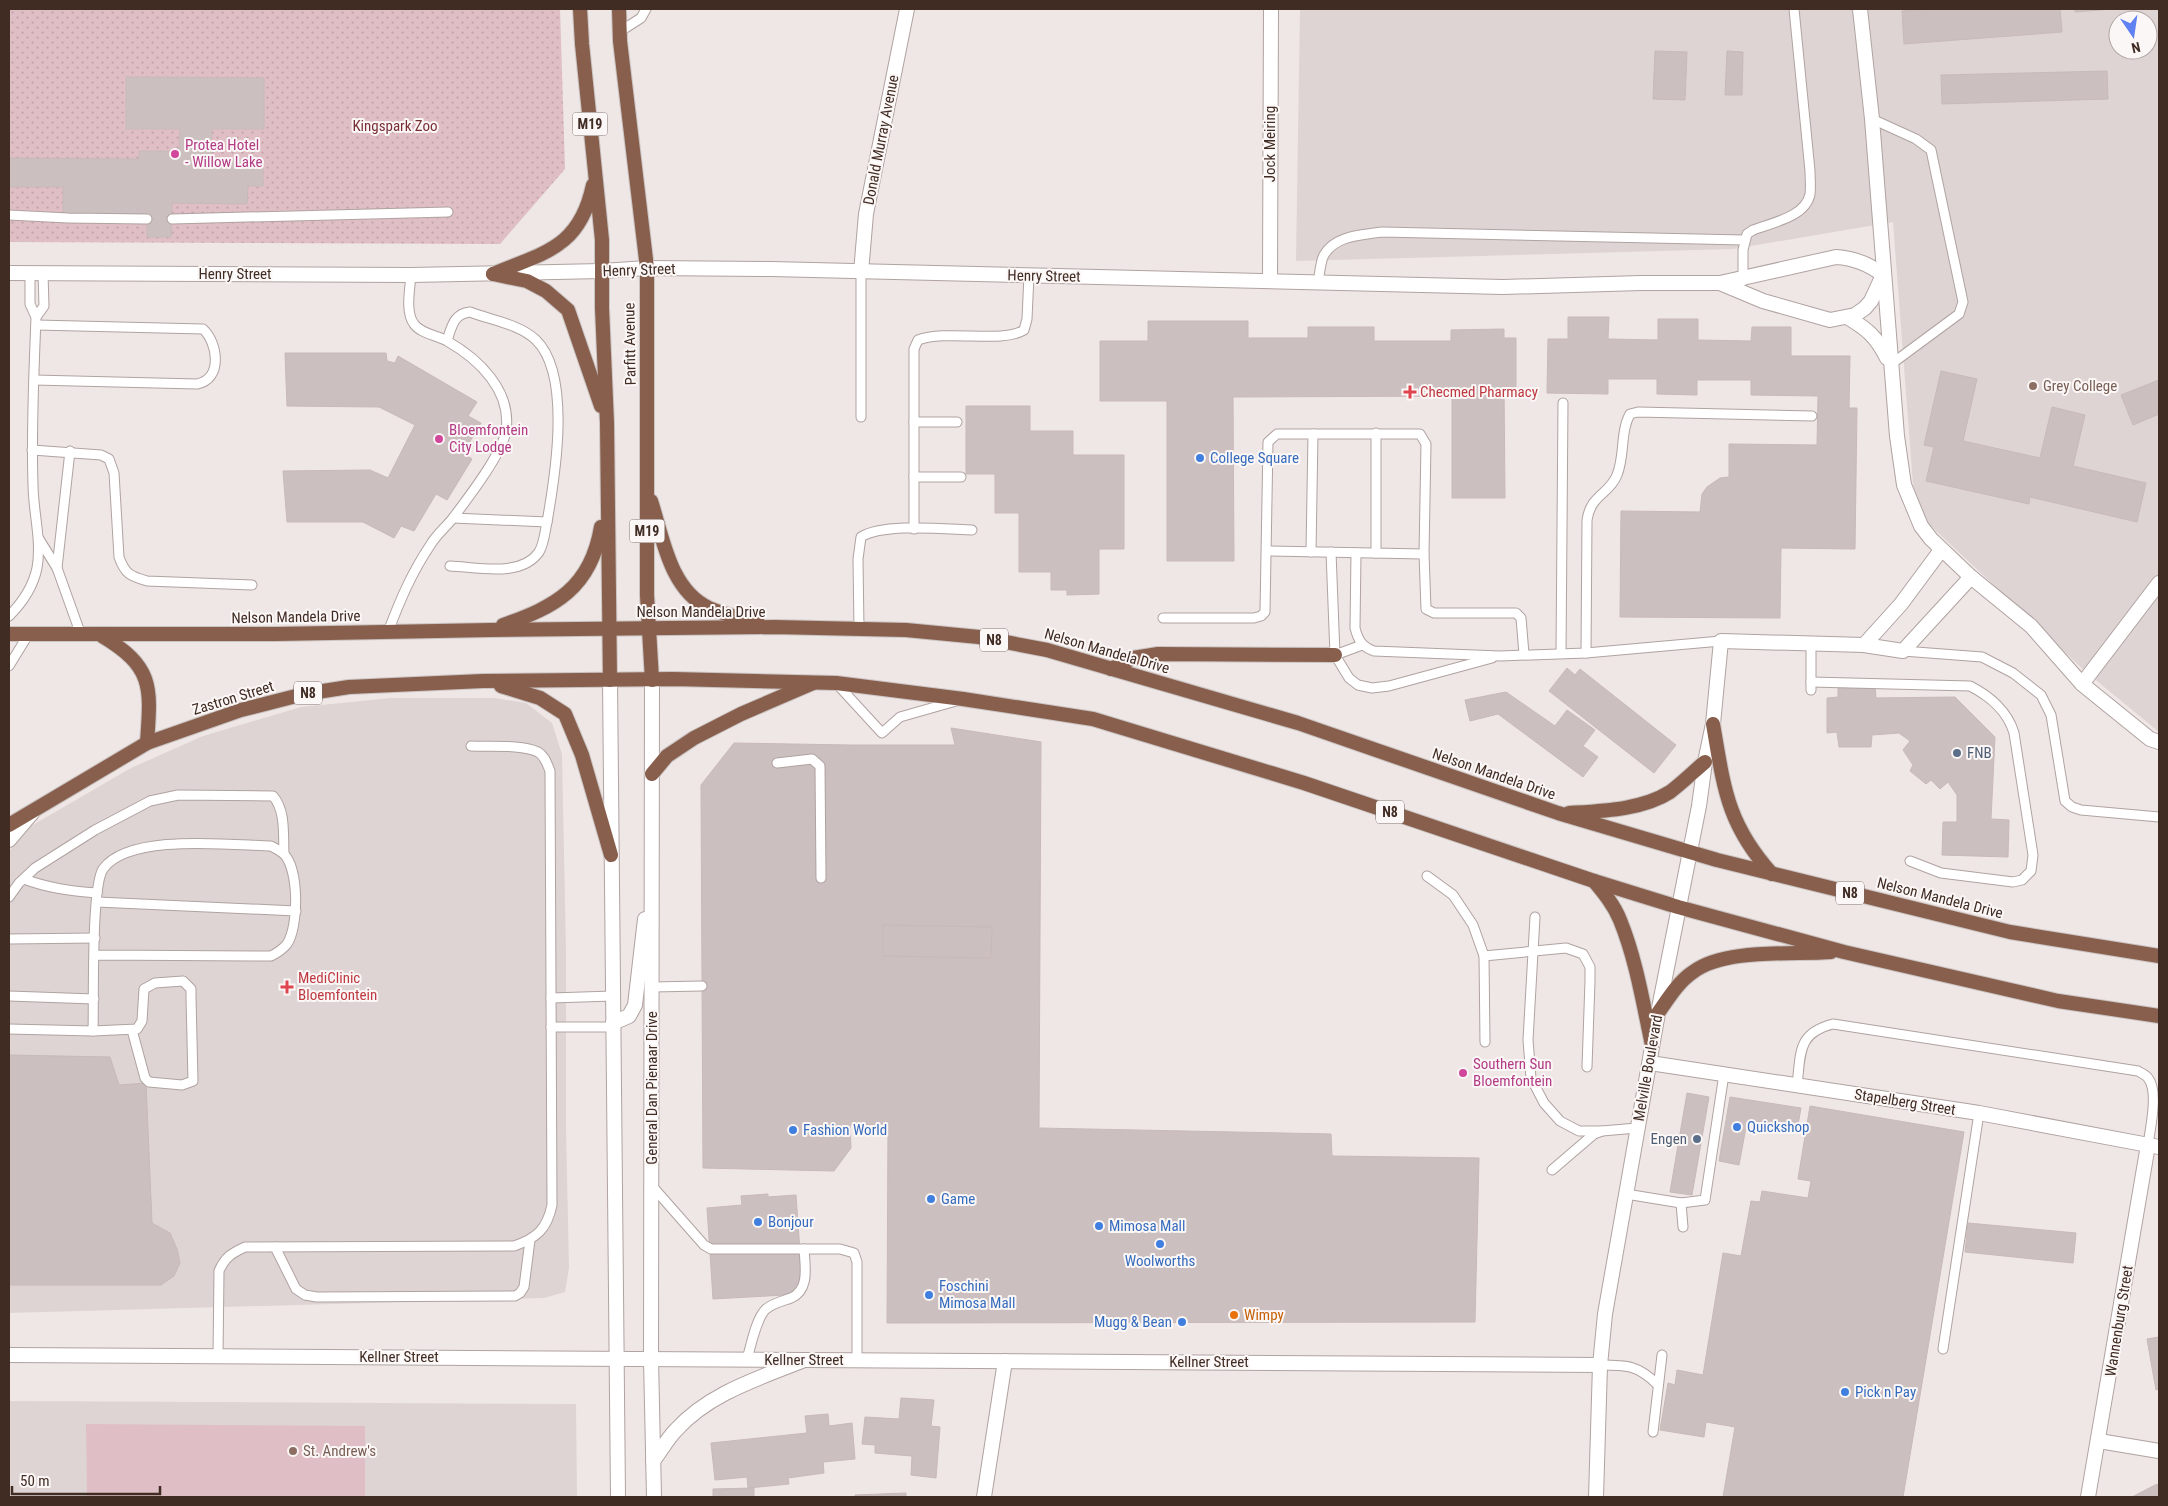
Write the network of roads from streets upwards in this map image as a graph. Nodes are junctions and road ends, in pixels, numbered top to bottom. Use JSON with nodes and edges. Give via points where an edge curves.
{"nodes":[{"id":1,"x":580,"y":9,"type":"edge"},
{"id":2,"x":619,"y":9,"type":"edge"},
{"id":3,"x":907,"y":9,"type":"edge"},
{"id":4,"x":1271,"y":9,"type":"edge"},
{"id":5,"x":1860,"y":9,"type":"edge"},
{"id":6,"x":597,"y":170,"type":"junction"},
{"id":7,"x":647,"y":268,"type":"junction"},
{"id":8,"x":602,"y":271,"type":"junction"},
{"id":9,"x":860,"y":272,"type":"junction"},
{"id":10,"x":9,"y":273,"type":"edge"},
{"id":11,"x":493,"y":274,"type":"junction"},
{"id":12,"x":1883,"y":275,"type":"junction"},
{"id":13,"x":1270,"y":280,"type":"junction"},
{"id":14,"x":1720,"y":283,"type":"junction"},
{"id":15,"x":1847,"y":317,"type":"junction"},
{"id":16,"x":1890,"y":365,"type":"junction"},
{"id":17,"x":606,"y":423,"type":"junction"},
{"id":18,"x":647,"y":489,"type":"junction"},
{"id":19,"x":606,"y":497,"type":"junction"},
{"id":20,"x":1941,"y":550,"type":"junction"},
{"id":21,"x":1971,"y":576,"type":"junction"},
{"id":22,"x":2159,"y":583,"type":"edge"},
{"id":23,"x":774,"y":627,"type":"junction"},
{"id":24,"x":608,"y":628,"type":"junction"},
{"id":25,"x":648,"y":628,"type":"junction"},
{"id":26,"x":490,"y":630,"type":"junction"},
{"id":27,"x":9,"y":634,"type":"edge"},
{"id":28,"x":102,"y":635,"type":"junction"},
{"id":29,"x":1864,"y":645,"type":"junction"},
{"id":30,"x":1335,"y":655,"type":"road end"},
{"id":31,"x":1111,"y":669,"type":"junction"},
{"id":32,"x":610,"y":680,"type":"junction"},
{"id":33,"x":652,"y":680,"type":"junction"},
{"id":34,"x":483,"y":681,"type":"junction"},
{"id":35,"x":816,"y":682,"type":"junction"},
{"id":36,"x":2082,"y":684,"type":"junction"},
{"id":37,"x":1713,"y":724,"type":"junction"},
{"id":38,"x":2159,"y":742,"type":"edge"},
{"id":39,"x":147,"y":743,"type":"junction"},
{"id":40,"x":1705,"y":762,"type":"junction"},
{"id":41,"x":652,"y":774,"type":"junction"},
{"id":42,"x":33,"y":812,"type":"junction"},
{"id":43,"x":1558,"y":813,"type":"junction"},
{"id":44,"x":9,"y":825,"type":"edge"},
{"id":45,"x":9,"y":840,"type":"edge"},
{"id":46,"x":1690,"y":852,"type":"junction"},
{"id":47,"x":611,"y":855,"type":"junction"},
{"id":48,"x":1772,"y":874,"type":"junction"},
{"id":49,"x":1594,"y":881,"type":"junction"},
{"id":50,"x":652,"y":884,"type":"junction"},
{"id":51,"x":1678,"y":907,"type":"junction"},
{"id":52,"x":1844,"y":952,"type":"junction"},
{"id":53,"x":2159,"y":956,"type":"edge"},
{"id":54,"x":1658,"y":1012,"type":"junction"},
{"id":55,"x":2159,"y":1016,"type":"edge"},
{"id":56,"x":613,"y":1025,"type":"junction"},
{"id":57,"x":1652,"y":1045,"type":"junction"},
{"id":58,"x":1650,"y":1063,"type":"junction"},
{"id":59,"x":2154,"y":1146,"type":"edge"},
{"id":60,"x":9,"y":1355,"type":"edge"},
{"id":61,"x":617,"y":1359,"type":"junction"},
{"id":62,"x":651,"y":1359,"type":"junction"},
{"id":63,"x":804,"y":1360,"type":"junction"},
{"id":64,"x":1005,"y":1361,"type":"junction"},
{"id":65,"x":1600,"y":1364,"type":"junction"},
{"id":66,"x":2099,"y":1441,"type":"junction"},
{"id":67,"x":2159,"y":1451,"type":"edge"},
{"id":68,"x":653,"y":1461,"type":"junction"},
{"id":69,"x":618,"y":1497,"type":"edge"},
{"id":70,"x":654,"y":1497,"type":"edge"},
{"id":71,"x":984,"y":1497,"type":"edge"},
{"id":72,"x":1596,"y":1497,"type":"edge"},
{"id":73,"x":2088,"y":1497,"type":"edge"}],
"edges":[{"from":1,"to":6,"type":"highway","name":"Parfitt Avenue","number":"M19"},
{"from":2,"to":7,"type":"highway","name":"Parfitt Avenue","number":"M19"},
{"from":3,"to":9,"type":"street","name":"Donald Murray Avenue","via":[[866,214]]},
{"from":4,"to":13,"type":"street","name":"Jock Meiring"},
{"from":5,"to":12,"type":"street"},
{"from":6,"to":8,"type":"highway","name":"Parfitt Avenue","number":"M19"},
{"from":6,"to":11,"type":"highway","via":[[589,206],[565,241]]},
{"from":7,"to":8,"type":"street","name":"Henry Street"},
{"from":7,"to":9,"type":"street","name":"Henry Street"},
{"from":7,"to":18,"type":"highway","name":"Parfitt Avenue","number":"M19"},
{"from":8,"to":11,"type":"street","name":"Henry Street"},
{"from":8,"to":17,"type":"highway","name":"Parfitt Avenue","number":"M19"},
{"from":9,"to":13,"type":"street","name":"Henry Street"},
{"from":10,"to":11,"type":"street","name":"Henry Street"},
{"from":11,"to":17,"type":"highway","via":[[527,281],[546,291],[568,310]]},
{"from":12,"to":14,"type":"street","via":[[1851,258],[1836,257]]},
{"from":12,"to":15,"type":"street","via":[[1871,301]]},
{"from":12,"to":16,"type":"street"},
{"from":13,"to":14,"type":"street","name":"Henry Street","via":[[1503,287]]},
{"from":14,"to":15,"type":"street","via":[[1742,294],[1830,320]]},
{"from":15,"to":16,"type":"street","via":[[1879,342]]},
{"from":16,"to":20,"type":"street","via":[[1904,485],[1921,526]]},
{"from":17,"to":19,"type":"highway","name":"Parfitt Avenue","number":"M19"},
{"from":18,"to":23,"type":"highway","via":[[672,569],[682,585],[708,607]]},
{"from":18,"to":25,"type":"highway","name":"Parfitt Avenue","number":"M19"},
{"from":19,"to":24,"type":"highway","name":"Parfitt Avenue","number":"M19"},
{"from":19,"to":26,"type":"highway","via":[[599,540],[580,579],[546,609]]},
{"from":20,"to":21,"type":"street"},
{"from":20,"to":29,"type":"street","via":[[1901,604]]},
{"from":21,"to":29,"type":"street","via":[[1903,651]]},
{"from":21,"to":36,"type":"street","via":[[2031,626]]},
{"from":22,"to":36,"type":"street"},
{"from":23,"to":25,"type":"highway","name":"Nelson Mandela Drive","number":"N8"},
{"from":23,"to":31,"type":"highway","name":"Nelson Mandela Drive","number":"N8","via":[[906,630],[979,637],[1047,650]]},
{"from":24,"to":25,"type":"highway","name":"Nelson Mandela Drive","number":"N8"},
{"from":24,"to":26,"type":"highway","name":"Nelson Mandela Drive","number":"N8"},
{"from":24,"to":32,"type":"highway","name":"Parfitt Avenue","number":"M19"},
{"from":25,"to":33,"type":"highway","name":"Parfitt Avenue","number":"M19"},
{"from":26,"to":28,"type":"highway","name":"Nelson Mandela Drive","number":"N8"},
{"from":27,"to":28,"type":"highway","name":"Nelson Mandela Drive","number":"N8"},
{"from":28,"to":39,"type":"highway","via":[[135,659],[143,673],[149,693]]},
{"from":29,"to":37,"type":"street","name":"Melville Boulevard","via":[[1721,641]]},
{"from":30,"to":31,"type":"highway","via":[[1158,654],[1133,658]]},
{"from":31,"to":43,"type":"highway","name":"Nelson Mandela Drive","number":"N8","via":[[1298,723]]},
{"from":32,"to":33,"type":"highway","number":"N8"},
{"from":32,"to":34,"type":"highway","name":"Zastron Street","number":"N8"},
{"from":32,"to":47,"type":"street"},
{"from":33,"to":35,"type":"highway","number":"N8"},
{"from":33,"to":41,"type":"street","name":"General Dan Pienaar Drive"},
{"from":34,"to":39,"type":"highway","name":"Zastron Street","number":"N8","via":[[350,687],[304,694],[241,710]]},
{"from":34,"to":47,"type":"highway","via":[[527,692],[565,714],[582,755]]},
{"from":35,"to":41,"type":"highway","via":[[694,738],[667,756]]},
{"from":35,"to":49,"type":"highway","number":"N8","via":[[963,699],[1093,719],[1304,783]]},
{"from":36,"to":38,"type":"street","via":[[2150,739]]},
{"from":37,"to":40,"type":"street","name":"Melville Boulevard"},
{"from":37,"to":48,"type":"highway","via":[[1730,809],[1755,855]]},
{"from":39,"to":42,"type":"highway","name":"Zastron Street","number":"N8"},
{"from":40,"to":43,"type":"highway","via":[[1669,792],[1651,802],[1597,812]]},
{"from":40,"to":46,"type":"street","name":"Melville Boulevard"},
{"from":41,"to":50,"type":"street","name":"General Dan Pienaar Drive"},
{"from":42,"to":44,"type":"highway","name":"Zastron Street","number":"N8"},
{"from":42,"to":45,"type":"street"},
{"from":43,"to":46,"type":"highway","name":"Nelson Mandela Drive","number":"N8"},
{"from":46,"to":48,"type":"highway","name":"Nelson Mandela Drive","number":"N8"},
{"from":46,"to":51,"type":"street","name":"Melville Boulevard"},
{"from":47,"to":56,"type":"street"},
{"from":48,"to":53,"type":"highway","name":"Nelson Mandela Drive","number":"N8","via":[[2010,932]]},
{"from":49,"to":51,"type":"highway","number":"N8"},
{"from":49,"to":57,"type":"highway","via":[[1620,920],[1638,980]]},
{"from":50,"to":56,"type":"street","via":[[636,1005],[629,1016]]},
{"from":50,"to":62,"type":"street","name":"General Dan Pienaar Drive"},
{"from":51,"to":52,"type":"highway","number":"N8"},
{"from":51,"to":54,"type":"street","name":"Melville Boulevard"},
{"from":52,"to":54,"type":"highway","via":[[1753,955],[1712,963],[1680,982]]},
{"from":52,"to":55,"type":"highway","number":"N8","via":[[2058,1001]]},
{"from":54,"to":57,"type":"street","name":"Melville Boulevard"},
{"from":56,"to":61,"type":"street"},
{"from":57,"to":58,"type":"street","name":"Melville Boulevard"},
{"from":58,"to":59,"type":"street","name":"Stapelberg Street","via":[[1979,1113]]},
{"from":58,"to":65,"type":"street","name":"Melville Boulevard","via":[[1605,1314]]},
{"from":59,"to":66,"type":"street","name":"Wannenburg Street"},
{"from":60,"to":61,"type":"street","name":"Kellner Street"},
{"from":61,"to":62,"type":"street","name":"Kellner Street"},
{"from":61,"to":69,"type":"street"},
{"from":62,"to":63,"type":"street","name":"Kellner Street"},
{"from":62,"to":68,"type":"street","name":"General Dan Pienaar Drive"},
{"from":63,"to":64,"type":"street","name":"Kellner Street"},
{"from":63,"to":68,"type":"street","via":[[704,1405],[675,1431]]},
{"from":64,"to":65,"type":"street","name":"Kellner Street"},
{"from":64,"to":71,"type":"street"},
{"from":65,"to":72,"type":"street","name":"Melville Boulevard"},
{"from":66,"to":67,"type":"street"},
{"from":66,"to":73,"type":"street","name":"Wannenburg Street"},
{"from":68,"to":70,"type":"street","name":"General Dan Pienaar Drive"}]}
